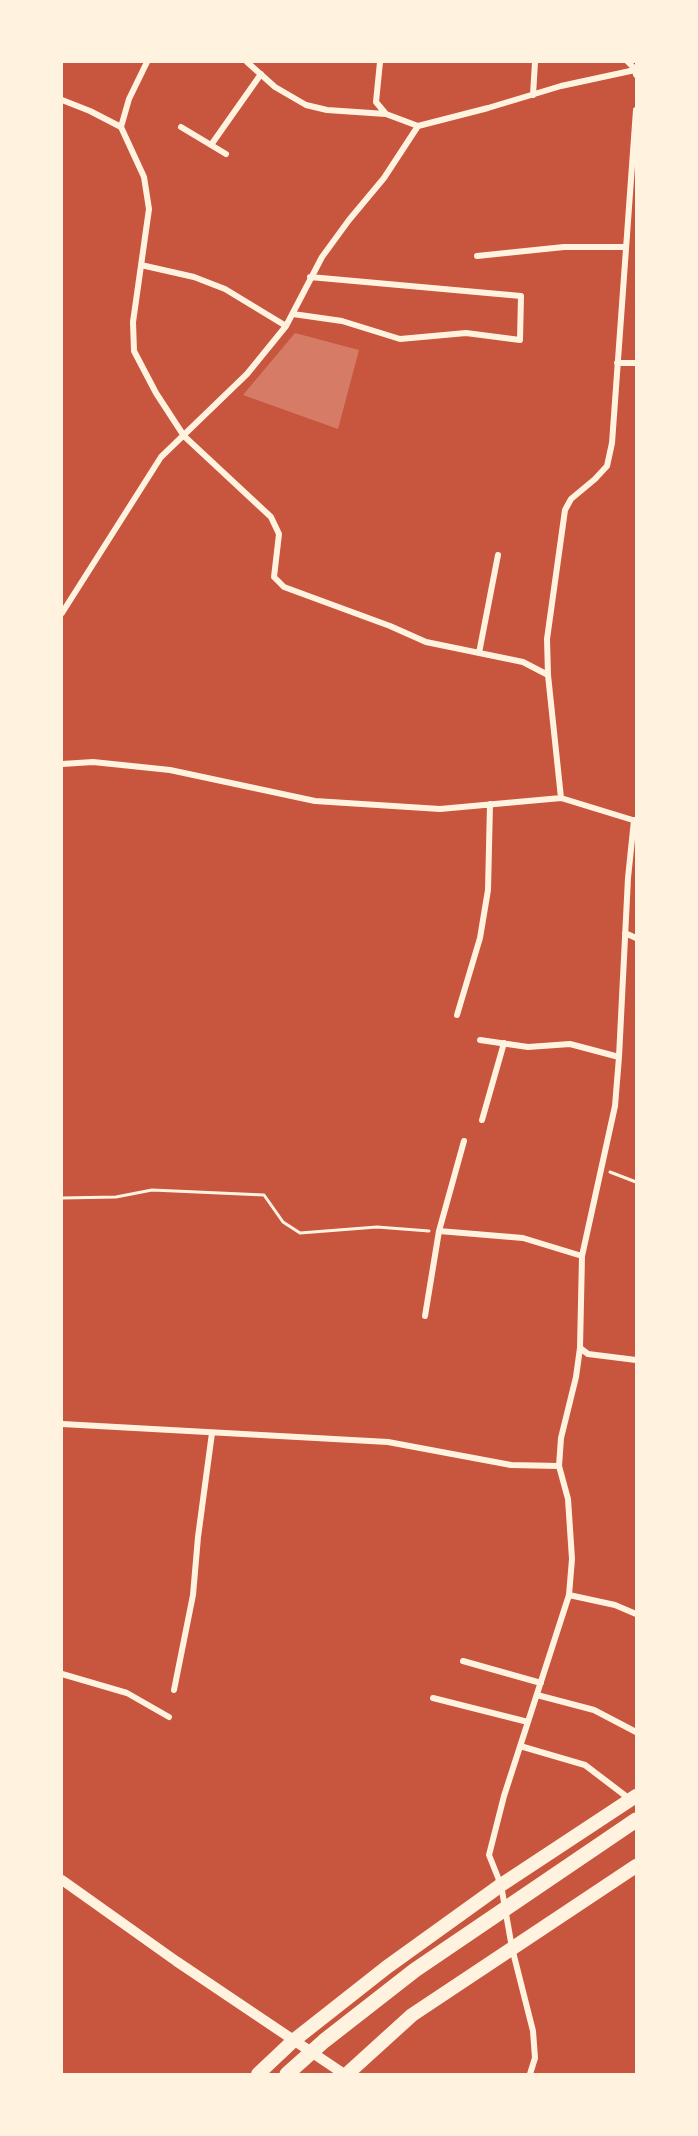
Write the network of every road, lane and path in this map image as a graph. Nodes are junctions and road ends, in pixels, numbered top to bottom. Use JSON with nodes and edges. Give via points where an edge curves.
{"nodes":[{"id":1,"x":147,"y":62,"type":"edge"},
{"id":2,"x":247,"y":62,"type":"edge"},
{"id":3,"x":380,"y":62,"type":"edge"},
{"id":4,"x":536,"y":62,"type":"edge"},
{"id":5,"x":628,"y":62,"type":"edge"},
{"id":6,"x":636,"y":71,"type":"edge"},
{"id":7,"x":261,"y":74,"type":"junction"},
{"id":8,"x":533,"y":95,"type":"junction"},
{"id":9,"x":62,"y":100,"type":"edge"},
{"id":10,"x":636,"y":110,"type":"edge"},
{"id":11,"x":387,"y":114,"type":"junction"},
{"id":12,"x":418,"y":126,"type":"junction"},
{"id":13,"x":121,"y":127,"type":"junction"},
{"id":14,"x":182,"y":127,"type":"dead end"},
{"id":15,"x":211,"y":145,"type":"junction"},
{"id":16,"x":226,"y":154,"type":"dead end"},
{"id":17,"x":626,"y":247,"type":"junction"},
{"id":18,"x":477,"y":256,"type":"dead end"},
{"id":19,"x":141,"y":266,"type":"junction"},
{"id":20,"x":310,"y":277,"type":"junction"},
{"id":21,"x":293,"y":314,"type":"junction"},
{"id":22,"x":286,"y":326,"type":"junction"},
{"id":23,"x":617,"y":363,"type":"junction"},
{"id":24,"x":636,"y":363,"type":"edge"},
{"id":25,"x":184,"y":436,"type":"junction"},
{"id":26,"x":498,"y":555,"type":"dead end"},
{"id":27,"x":62,"y":613,"type":"edge"},
{"id":28,"x":479,"y":653,"type":"junction"},
{"id":29,"x":548,"y":675,"type":"junction"},
{"id":30,"x":62,"y":764,"type":"edge"},
{"id":31,"x":561,"y":798,"type":"junction"},
{"id":32,"x":490,"y":804,"type":"junction"},
{"id":33,"x":635,"y":821,"type":"edge"},
{"id":34,"x":625,"y":933,"type":"junction"},
{"id":35,"x":636,"y":938,"type":"edge"},
{"id":36,"x":457,"y":1015,"type":"dead end"},
{"id":37,"x":480,"y":1040,"type":"dead end"},
{"id":38,"x":504,"y":1043,"type":"junction"},
{"id":39,"x":619,"y":1057,"type":"junction"},
{"id":40,"x":482,"y":1120,"type":"dead end"},
{"id":41,"x":464,"y":1141,"type":"dead end"},
{"id":42,"x":600,"y":1169,"type":"junction"},
{"id":43,"x":636,"y":1182,"type":"edge"},
{"id":44,"x":62,"y":1198,"type":"edge"},
{"id":45,"x":439,"y":1231,"type":"junction"},
{"id":46,"x":582,"y":1256,"type":"junction"},
{"id":47,"x":424,"y":1316,"type":"dead end"},
{"id":48,"x":580,"y":1348,"type":"junction"},
{"id":49,"x":636,"y":1360,"type":"edge"},
{"id":50,"x":62,"y":1425,"type":"edge"},
{"id":51,"x":213,"y":1433,"type":"junction"},
{"id":52,"x":559,"y":1466,"type":"junction"},
{"id":53,"x":569,"y":1595,"type":"junction"},
{"id":54,"x":636,"y":1614,"type":"edge"},
{"id":55,"x":463,"y":1661,"type":"dead end"},
{"id":56,"x":62,"y":1674,"type":"edge"},
{"id":57,"x":541,"y":1683,"type":"junction"},
{"id":58,"x":174,"y":1690,"type":"dead end"},
{"id":59,"x":537,"y":1695,"type":"junction"},
{"id":60,"x":433,"y":1698,"type":"dead end"},
{"id":61,"x":169,"y":1717,"type":"dead end"},
{"id":62,"x":528,"y":1722,"type":"junction"},
{"id":63,"x":636,"y":1732,"type":"edge"},
{"id":64,"x":520,"y":1746,"type":"junction"},
{"id":65,"x":634,"y":1798,"type":"edge"},
{"id":66,"x":636,"y":1820,"type":"edge"},
{"id":67,"x":636,"y":1866,"type":"edge"},
{"id":68,"x":62,"y":1880,"type":"edge"},
{"id":69,"x":501,"y":1886,"type":"junction"},
{"id":70,"x":512,"y":1948,"type":"junction"},
{"id":71,"x":293,"y":2041,"type":"junction"},
{"id":72,"x":258,"y":2074,"type":"edge"},
{"id":73,"x":286,"y":2074,"type":"edge"},
{"id":74,"x":346,"y":2074,"type":"edge"},
{"id":75,"x":530,"y":2074,"type":"edge"}],
"edges":[{"from":1,"to":13,"type":"street"},
{"from":2,"to":7,"type":"street"},
{"from":3,"to":11,"type":"street","via":[[376,102]]},
{"from":4,"to":8,"type":"street"},
{"from":5,"to":6,"type":"street"},
{"from":6,"to":8,"type":"street"},
{"from":7,"to":11,"type":"street","via":[[306,105]]},
{"from":7,"to":15,"type":"street"},
{"from":8,"to":12,"type":"street"},
{"from":9,"to":13,"type":"street"},
{"from":10,"to":17,"type":"street"},
{"from":11,"to":12,"type":"street"},
{"from":12,"to":20,"type":"street"},
{"from":13,"to":19,"type":"street","via":[[144,177],[149,209]]},
{"from":14,"to":15,"type":"street"},
{"from":15,"to":16,"type":"street"},
{"from":17,"to":18,"type":"street","via":[[564,247]]},
{"from":17,"to":23,"type":"street"},
{"from":19,"to":22,"type":"street","via":[[194,277],[225,289]]},
{"from":19,"to":25,"type":"street","via":[[133,321],[134,351]]},
{"from":20,"to":21,"type":"street"},
{"from":20,"to":21,"type":"street","via":[[521,296],[520,340],[466,333],[400,339],[342,321]]},
{"from":21,"to":22,"type":"street"},
{"from":22,"to":25,"type":"street","via":[[247,374]]},
{"from":23,"to":24,"type":"street"},
{"from":23,"to":29,"type":"street","via":[[607,466],[571,499],[566,510],[547,639]]},
{"from":25,"to":27,"type":"street","via":[[161,457]]},
{"from":25,"to":28,"type":"street","via":[[271,518],[279,534],[274,577],[284,587],[426,642]]},
{"from":26,"to":28,"type":"street"},
{"from":28,"to":29,"type":"street","via":[[523,662]]},
{"from":29,"to":31,"type":"street"},
{"from":30,"to":32,"type":"street","via":[[93,762],[170,770],[315,801],[440,809]]},
{"from":31,"to":32,"type":"street"},
{"from":31,"to":33,"type":"street"},
{"from":32,"to":36,"type":"street","via":[[487,900]]},
{"from":33,"to":34,"type":"street"},
{"from":34,"to":35,"type":"street"},
{"from":34,"to":39,"type":"street"},
{"from":37,"to":38,"type":"street"},
{"from":38,"to":39,"type":"street","via":[[528,1047],[570,1044]]},
{"from":38,"to":40,"type":"street"},
{"from":39,"to":42,"type":"street","via":[[615,1106]]},
{"from":41,"to":45,"type":"street"},
{"from":42,"to":43,"type":"path"},
{"from":42,"to":46,"type":"street"},
{"from":44,"to":45,"type":"path","via":[[116,1197],[152,1190],[264,1195],[283,1222],[300,1233],[378,1227]]},
{"from":45,"to":46,"type":"street","via":[[523,1238]]},
{"from":45,"to":47,"type":"street"},
{"from":46,"to":48,"type":"street"},
{"from":48,"to":49,"type":"street","via":[[588,1354]]},
{"from":48,"to":52,"type":"street"},
{"from":50,"to":51,"type":"street"},
{"from":51,"to":52,"type":"street","via":[[388,1442],[511,1465]]},
{"from":51,"to":58,"type":"street","via":[[193,1595]]},
{"from":52,"to":53,"type":"street","via":[[568,1499],[572,1559]]},
{"from":53,"to":54,"type":"street"},
{"from":53,"to":57,"type":"street"},
{"from":55,"to":57,"type":"street"},
{"from":56,"to":61,"type":"street","via":[[127,1693]]},
{"from":57,"to":59,"type":"street"},
{"from":59,"to":62,"type":"street"},
{"from":59,"to":63,"type":"street","via":[[594,1710]]},
{"from":60,"to":62,"type":"street"},
{"from":62,"to":64,"type":"street"},
{"from":64,"to":65,"type":"street","via":[[585,1765]]},
{"from":64,"to":69,"type":"street","via":[[489,1855]]},
{"from":65,"to":69,"type":"highway"},
{"from":66,"to":73,"type":"highway","via":[[415,1970]]},
{"from":67,"to":70,"type":"highway"},
{"from":68,"to":71,"type":"main road"},
{"from":69,"to":70,"type":"street"},
{"from":69,"to":71,"type":"highway","via":[[387,1967]]},
{"from":70,"to":74,"type":"highway","via":[[412,2015]]},
{"from":70,"to":75,"type":"street","via":[[533,2031],[535,2058]]},
{"from":71,"to":72,"type":"highway"},
{"from":71,"to":74,"type":"main road"}]}
